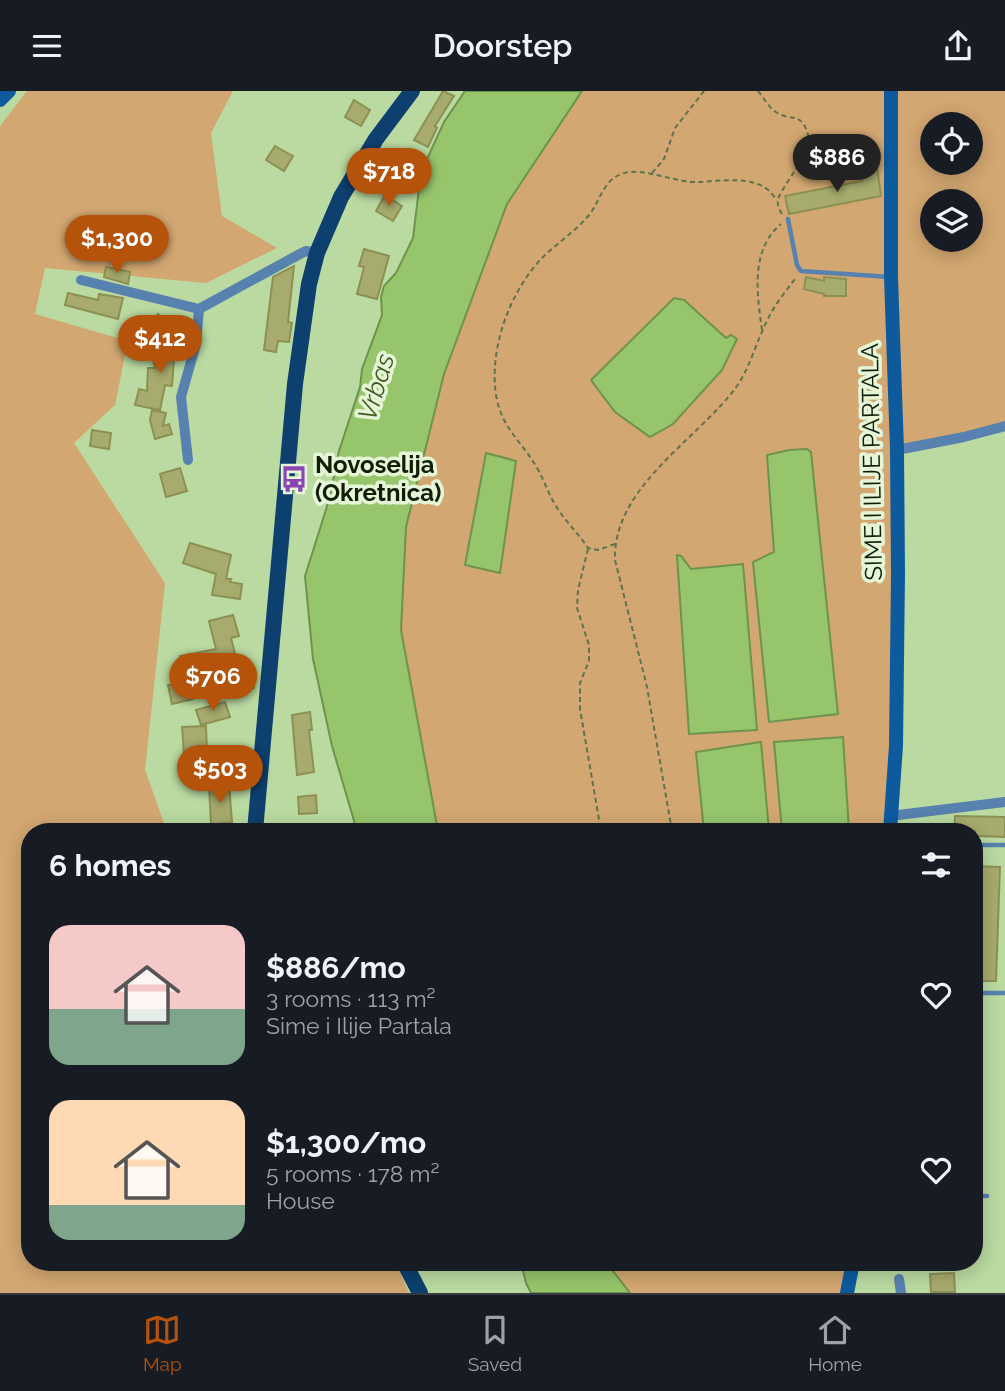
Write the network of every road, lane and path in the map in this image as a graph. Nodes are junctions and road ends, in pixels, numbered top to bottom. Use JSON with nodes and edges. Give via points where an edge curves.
{"nodes":[{"id":1,"x":9,"y":91,"type":"edge"},
{"id":2,"x":412,"y":91,"type":"edge"},
{"id":3,"x":704,"y":91,"type":"edge"},
{"id":4,"x":758,"y":91,"type":"edge"},
{"id":5,"x":891,"y":91,"type":"edge"},
{"id":6,"x":0,"y":100,"type":"edge"},
{"id":7,"x":810,"y":145,"type":"junction"},
{"id":8,"x":652,"y":173,"type":"junction"},
{"id":9,"x":846,"y":177,"type":"dead end"},
{"id":10,"x":778,"y":200,"type":"junction"},
{"id":11,"x":788,"y":219,"type":"junction"},
{"id":12,"x":317,"y":253,"type":"junction"},
{"id":13,"x":801,"y":271,"type":"junction"},
{"id":14,"x":891,"y":277,"type":"junction"},
{"id":15,"x":81,"y":280,"type":"dead end"},
{"id":16,"x":199,"y":309,"type":"junction"},
{"id":17,"x":762,"y":331,"type":"junction"},
{"id":18,"x":1005,"y":426,"type":"edge"},
{"id":19,"x":897,"y":450,"type":"junction"},
{"id":20,"x":188,"y":460,"type":"dead end"},
{"id":21,"x":615,"y":544,"type":"junction"},
{"id":22,"x":588,"y":548,"type":"junction"},
{"id":23,"x":1005,"y":802,"type":"edge"},
{"id":24,"x":256,"y":823,"type":"edge"},
{"id":25,"x":600,"y":823,"type":"edge"},
{"id":26,"x":671,"y":823,"type":"edge"},
{"id":27,"x":891,"y":823,"type":"edge"},
{"id":28,"x":901,"y":823,"type":"edge"},
{"id":29,"x":983,"y":845,"type":"edge"},
{"id":30,"x":1005,"y":845,"type":"edge"},
{"id":31,"x":983,"y":993,"type":"edge"},
{"id":32,"x":1005,"y":993,"type":"edge"},
{"id":33,"x":983,"y":1196,"type":"edge"},
{"id":34,"x":987,"y":1196,"type":"dead end"},
{"id":35,"x":408,"y":1271,"type":"edge"},
{"id":36,"x":851,"y":1271,"type":"edge"},
{"id":37,"x":899,"y":1279,"type":"dead end"},
{"id":38,"x":419,"y":1293,"type":"edge"},
{"id":39,"x":846,"y":1293,"type":"edge"},
{"id":40,"x":901,"y":1293,"type":"edge"}],
"edges":[{"from":1,"to":6,"type":"street"},
{"from":2,"to":12,"type":"main road","via":[[353,175]]},
{"from":3,"to":8,"type":"path","via":[[675,128],[664,159]]},
{"from":4,"to":7,"type":"path","via":[[774,111],[799,119],[807,128]]},
{"from":5,"to":14,"type":"street","name":"SIME I ILIJE PARTALA"},
{"from":7,"to":9,"type":"path","via":[[829,139],[848,147],[852,163]]},
{"from":7,"to":10,"type":"path"},
{"from":8,"to":10,"type":"path","via":[[685,182],[746,181],[766,187]]},
{"from":8,"to":22,"type":"path","via":[[631,172],[608,182],[591,213],[528,276],[508,312],[497,347],[500,412],[556,507]]},
{"from":10,"to":11,"type":"path","via":[[779,211]]},
{"from":11,"to":13,"type":"lane"},
{"from":11,"to":17,"type":"path","via":[[763,246],[758,272]]},
{"from":12,"to":16,"type":"street","via":[[306,251]]},
{"from":12,"to":24,"type":"main road","via":[[304,309],[295,384]]},
{"from":13,"to":14,"type":"lane"},
{"from":13,"to":17,"type":"path"},
{"from":14,"to":19,"type":"street","name":"SIME I ILIJE PARTALA"},
{"from":15,"to":16,"type":"street"},
{"from":16,"to":20,"type":"street","via":[[197,344],[181,397]]},
{"from":17,"to":21,"type":"path","via":[[734,390],[633,499]]},
{"from":18,"to":19,"type":"street"},
{"from":19,"to":27,"type":"street","name":"SIME I ILIJE PARTALA","via":[[897,719]]},
{"from":21,"to":22,"type":"path"},
{"from":21,"to":26,"type":"path"},
{"from":22,"to":25,"type":"path","via":[[577,608],[589,645],[589,661],[580,683],[580,709]]},
{"from":23,"to":28,"type":"street"},
{"from":29,"to":30,"type":"lane"},
{"from":31,"to":32,"type":"lane"},
{"from":33,"to":34,"type":"lane"},
{"from":35,"to":38,"type":"main road"},
{"from":36,"to":39,"type":"street"},
{"from":37,"to":40,"type":"street"}]}
